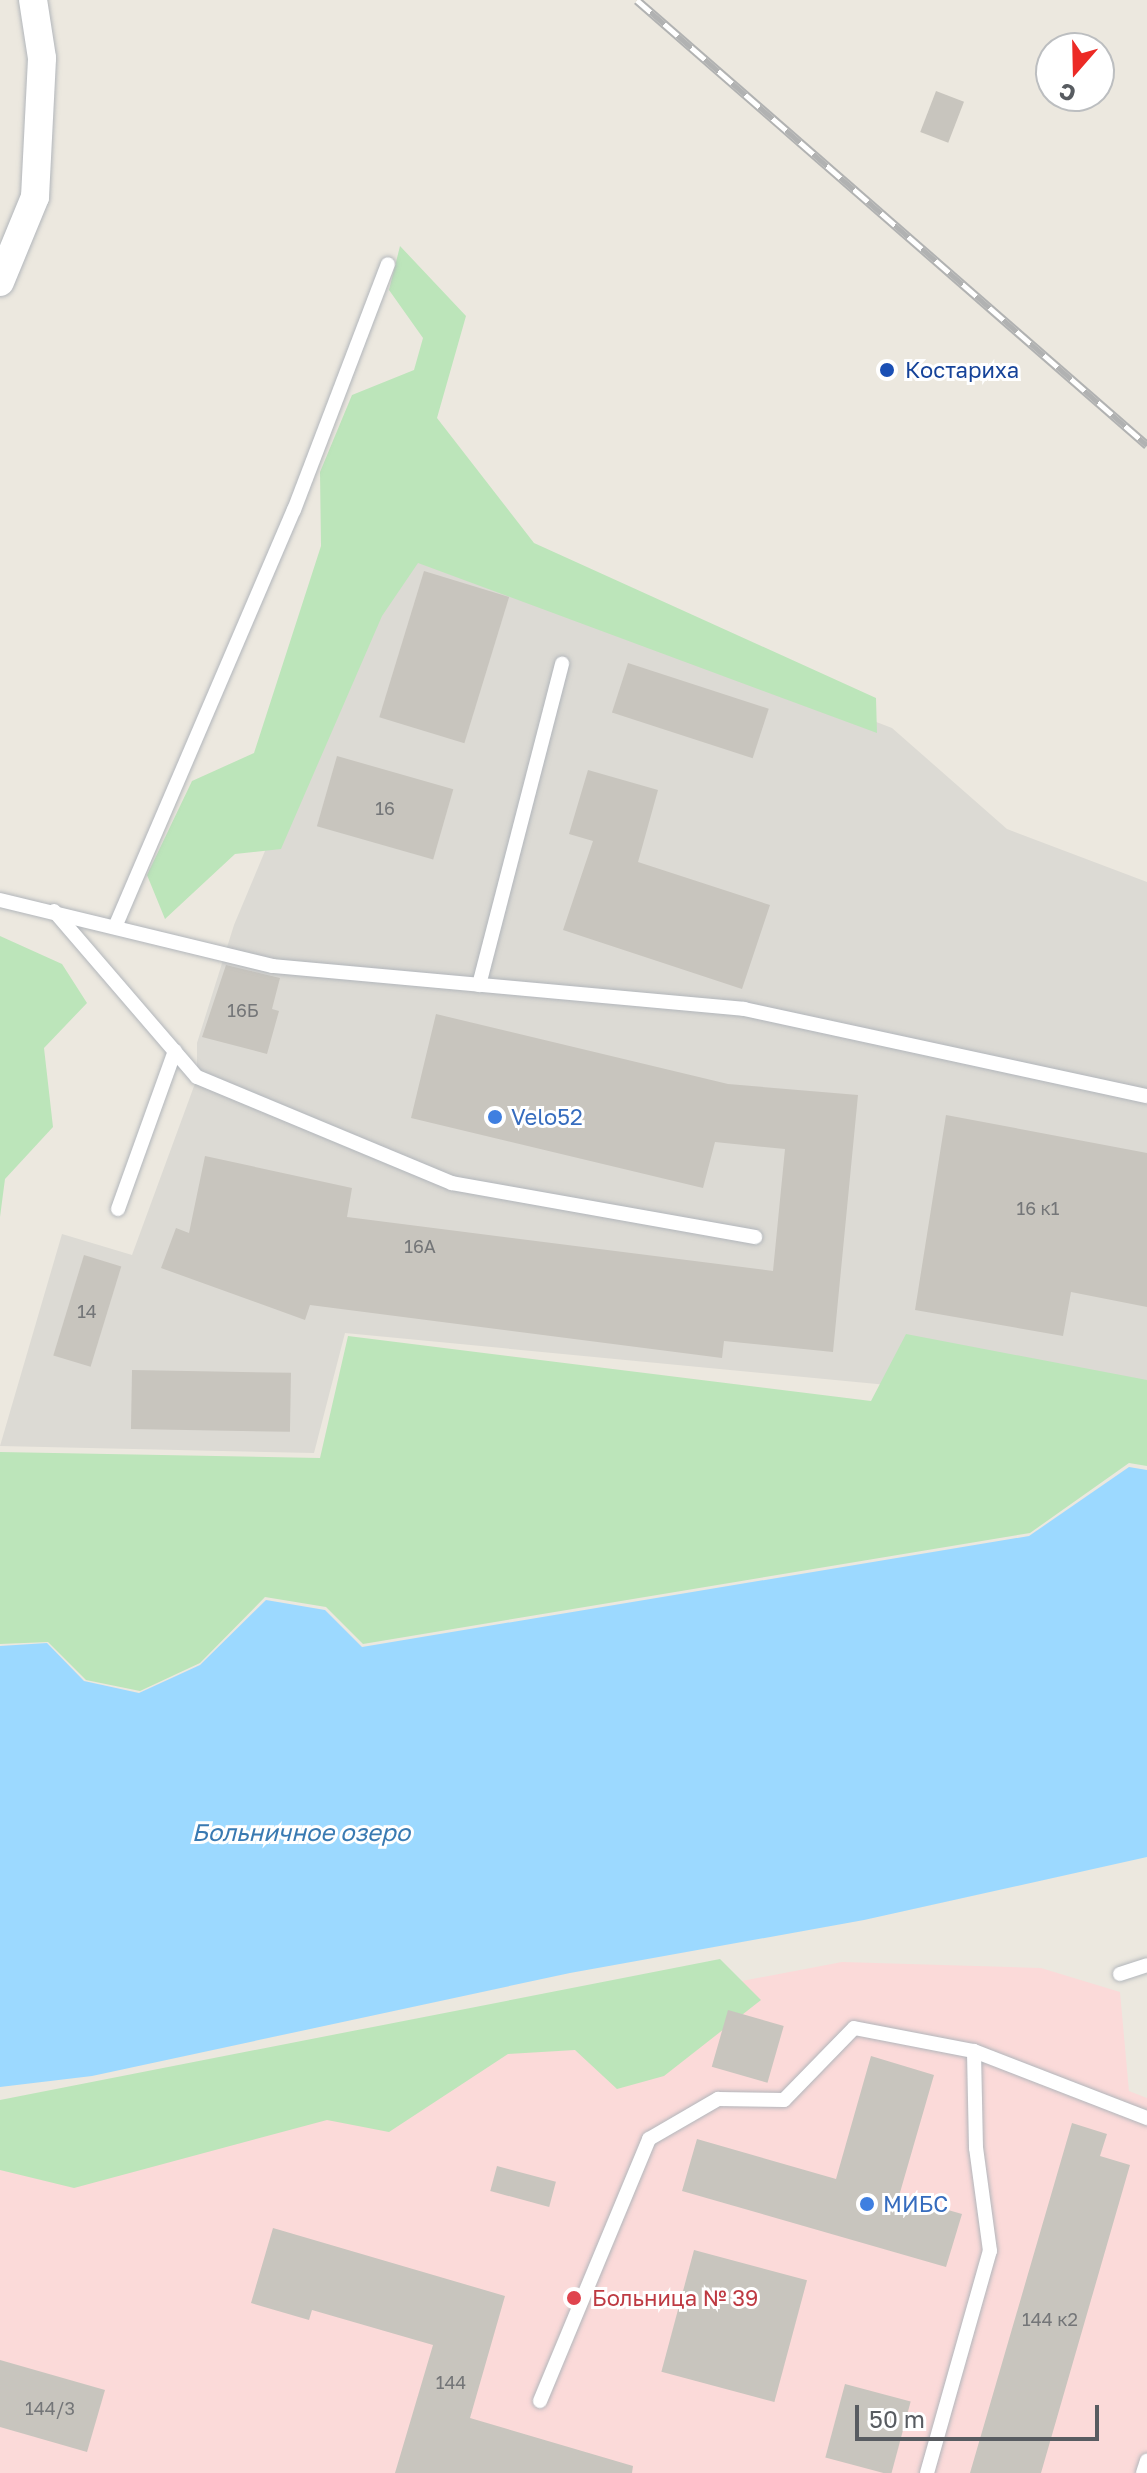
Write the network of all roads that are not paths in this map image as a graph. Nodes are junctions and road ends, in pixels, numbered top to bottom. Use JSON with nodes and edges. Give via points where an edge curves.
{"nodes":[{"id":1,"x":33,"y":0,"type":"edge"},
{"id":2,"x":388,"y":264,"type":"dead end"},
{"id":3,"x":0,"y":282,"type":"edge"},
{"id":4,"x":562,"y":664,"type":"dead end"},
{"id":5,"x":0,"y":900,"type":"edge"},
{"id":6,"x":53,"y":911,"type":"junction"},
{"id":7,"x":115,"y":927,"type":"junction"},
{"id":8,"x":479,"y":985,"type":"junction"},
{"id":9,"x":175,"y":1051,"type":"junction"},
{"id":10,"x":1147,"y":1096,"type":"edge"},
{"id":11,"x":118,"y":1209,"type":"dead end"},
{"id":12,"x":755,"y":1237,"type":"dead end"},
{"id":13,"x":1147,"y":1965,"type":"edge"},
{"id":14,"x":1120,"y":1974,"type":"dead end"},
{"id":15,"x":974,"y":2051,"type":"junction"},
{"id":16,"x":1147,"y":2118,"type":"edge"},
{"id":17,"x":540,"y":2401,"type":"dead end"},
{"id":18,"x":1147,"y":2461,"type":"edge"},
{"id":19,"x":927,"y":2473,"type":"edge"},
{"id":20,"x":1143,"y":2473,"type":"edge"}],
"edges":[{"from":1,"to":3,"type":"street","via":[[42,58],[35,197]]},
{"from":2,"to":7,"type":"lane","via":[[294,510]]},
{"from":4,"to":8,"type":"lane"},
{"from":5,"to":6,"type":"lane"},
{"from":6,"to":7,"type":"lane"},
{"from":6,"to":9,"type":"lane"},
{"from":7,"to":8,"type":"lane","via":[[273,966]]},
{"from":8,"to":10,"type":"lane","via":[[744,1009]]},
{"from":9,"to":11,"type":"lane"},
{"from":9,"to":12,"type":"lane","via":[[197,1077],[452,1183]]},
{"from":13,"to":14,"type":"lane"},
{"from":15,"to":16,"type":"lane"},
{"from":15,"to":17,"type":"lane","via":[[854,2028],[784,2100],[718,2099],[649,2139]]},
{"from":15,"to":19,"type":"lane","via":[[976,2148],[990,2251]]},
{"from":18,"to":20,"type":"lane"}]}
